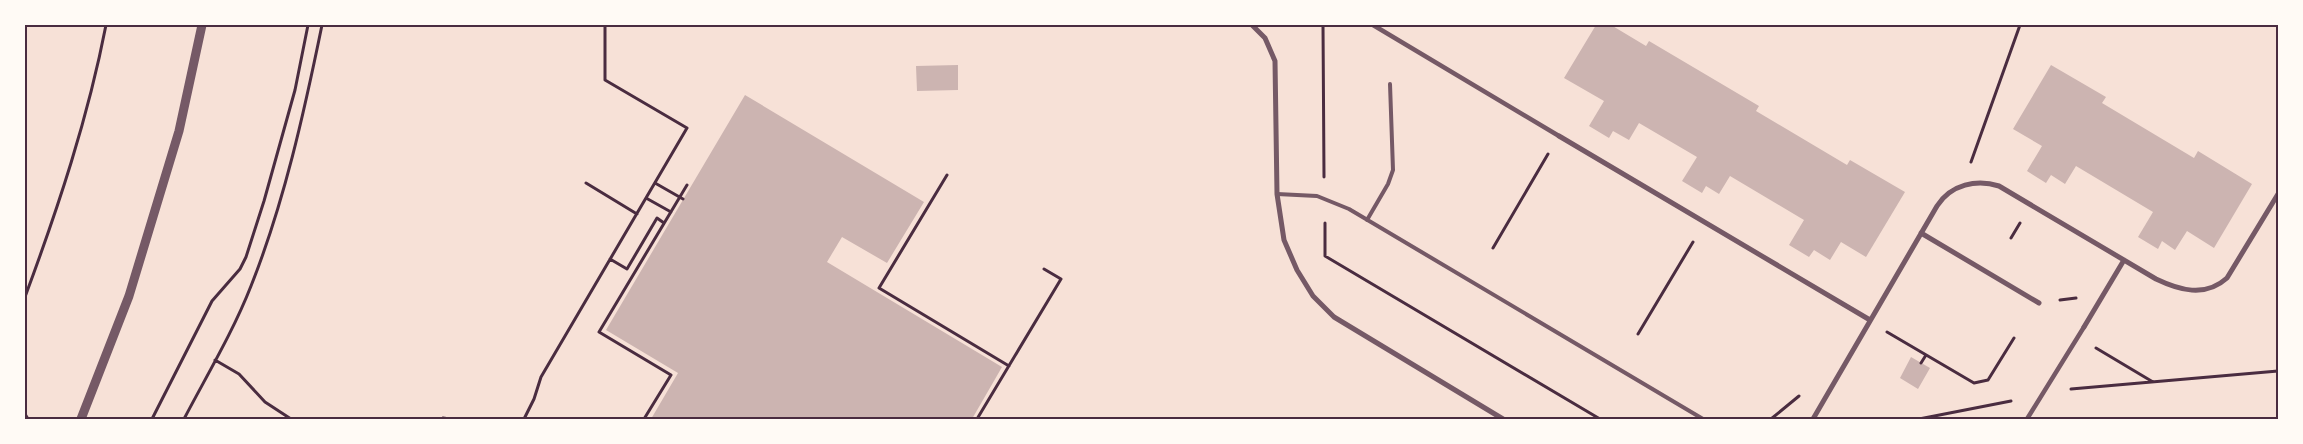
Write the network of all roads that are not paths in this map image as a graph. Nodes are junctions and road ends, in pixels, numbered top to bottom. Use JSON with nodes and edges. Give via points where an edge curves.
{"nodes":[{"id":1,"x":202,"y":25,"type":"edge"},
{"id":2,"x":1254,"y":25,"type":"edge"},
{"id":3,"x":1373,"y":25,"type":"edge"},
{"id":4,"x":1390,"y":84,"type":"dead end"},
{"id":5,"x":1559,"y":136,"type":"joint"},
{"id":6,"x":1277,"y":194,"type":"junction"},
{"id":7,"x":2278,"y":194,"type":"edge"},
{"id":8,"x":1367,"y":220,"type":"junction"},
{"id":9,"x":1921,"y":233,"type":"junction"},
{"id":10,"x":2124,"y":260,"type":"junction"},
{"id":11,"x":2039,"y":303,"type":"road end"},
{"id":12,"x":1870,"y":321,"type":"junction"},
{"id":13,"x":2084,"y":327,"type":"joint"},
{"id":14,"x":80,"y":419,"type":"edge"},
{"id":15,"x":1504,"y":419,"type":"edge"},
{"id":16,"x":1703,"y":419,"type":"edge"},
{"id":17,"x":1813,"y":419,"type":"edge"},
{"id":18,"x":2027,"y":419,"type":"edge"}],
"edges":[{"from":1,"to":14,"type":"street","via":[[179,131],[129,296]]},
{"from":2,"to":6,"type":"street","via":[[1265,38],[1275,61]]},
{"from":3,"to":5,"type":"street"},
{"from":4,"to":8,"type":"lane","via":[[1393,170]]},
{"from":5,"to":12,"type":"street"},
{"from":6,"to":8,"type":"lane","via":[[1325,198]]},
{"from":6,"to":15,"type":"street","via":[[1284,240],[1296,270],[1313,296],[1334,317]]},
{"from":7,"to":10,"type":"street","via":[[2226,278],[2213,288],[2197,291],[2179,288]]},
{"from":8,"to":16,"type":"lane"},
{"from":9,"to":10,"type":"street","via":[[1940,201],[1962,186],[1982,183],[1999,186]]},
{"from":9,"to":11,"type":"street"},
{"from":9,"to":12,"type":"street"},
{"from":10,"to":13,"type":"street"},
{"from":12,"to":17,"type":"street"},
{"from":13,"to":18,"type":"street"}]}
